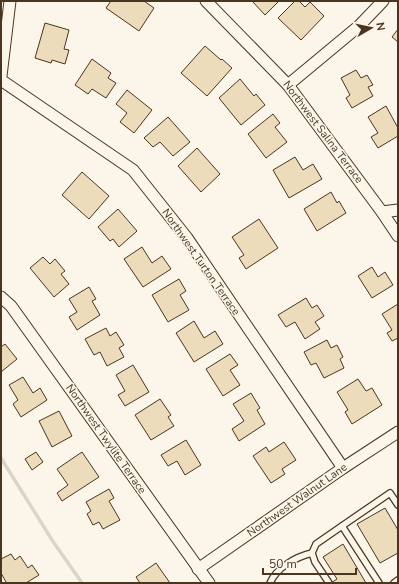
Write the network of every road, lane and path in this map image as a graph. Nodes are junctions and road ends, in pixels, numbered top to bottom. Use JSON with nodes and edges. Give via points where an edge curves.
{"nodes":[{"id":1,"x":10,"y":1,"type":"edge"},
{"id":2,"x":206,"y":1,"type":"edge"},
{"id":3,"x":383,"y":1,"type":"edge"},
{"id":4,"x":1,"y":76,"type":"edge"},
{"id":5,"x":1,"y":80,"type":"edge"},
{"id":6,"x":288,"y":85,"type":"junction"},
{"id":7,"x":398,"y":210,"type":"edge"},
{"id":8,"x":382,"y":212,"type":"junction"},
{"id":9,"x":398,"y":236,"type":"edge"},
{"id":10,"x":1,"y":297,"type":"edge"},
{"id":11,"x":398,"y":432,"type":"edge"},
{"id":12,"x":342,"y":468,"type":"junction"},
{"id":13,"x":398,"y":505,"type":"edge"},
{"id":14,"x":342,"y":526,"type":"junction"},
{"id":15,"x":312,"y":553,"type":"junction"},
{"id":16,"x":198,"y":569,"type":"junction"},
{"id":17,"x":398,"y":580,"type":"edge"},
{"id":18,"x":209,"y":583,"type":"edge"},
{"id":19,"x":270,"y":583,"type":"edge"},
{"id":20,"x":329,"y":583,"type":"edge"},
{"id":21,"x":379,"y":583,"type":"edge"},
{"id":22,"x":394,"y":583,"type":"edge"}],
"edges":[{"from":1,"to":4,"type":"street"},
{"from":2,"to":6,"type":"street","name":"Northwest Salina Terrace"},
{"from":3,"to":6,"type":"street","via":[[359,26]]},
{"from":5,"to":12,"type":"street","name":"Northwest Turton Terrace","via":[[133,170],[187,238]]},
{"from":6,"to":8,"type":"street","name":"Northwest Salina Terrace"},
{"from":7,"to":8,"type":"street"},
{"from":8,"to":9,"type":"street","name":"Northwest Salina Terrace"},
{"from":10,"to":16,"type":"street","name":"Northwest Twylite Terrace","via":[[11,306]]},
{"from":11,"to":12,"type":"street","name":"Northwest Walnut Lane"},
{"from":12,"to":16,"type":"street","name":"Northwest Walnut Lane"},
{"from":13,"to":14,"type":"lane","via":[[390,493]]},
{"from":14,"to":15,"type":"lane","via":[[316,544]]},
{"from":14,"to":21,"type":"lane"},
{"from":15,"to":19,"type":"lane","via":[[293,560],[273,575]]},
{"from":15,"to":20,"type":"lane"},
{"from":16,"to":18,"type":"street","name":"Northwest Twylite Terrace"},
{"from":17,"to":22,"type":"lane"}]}
